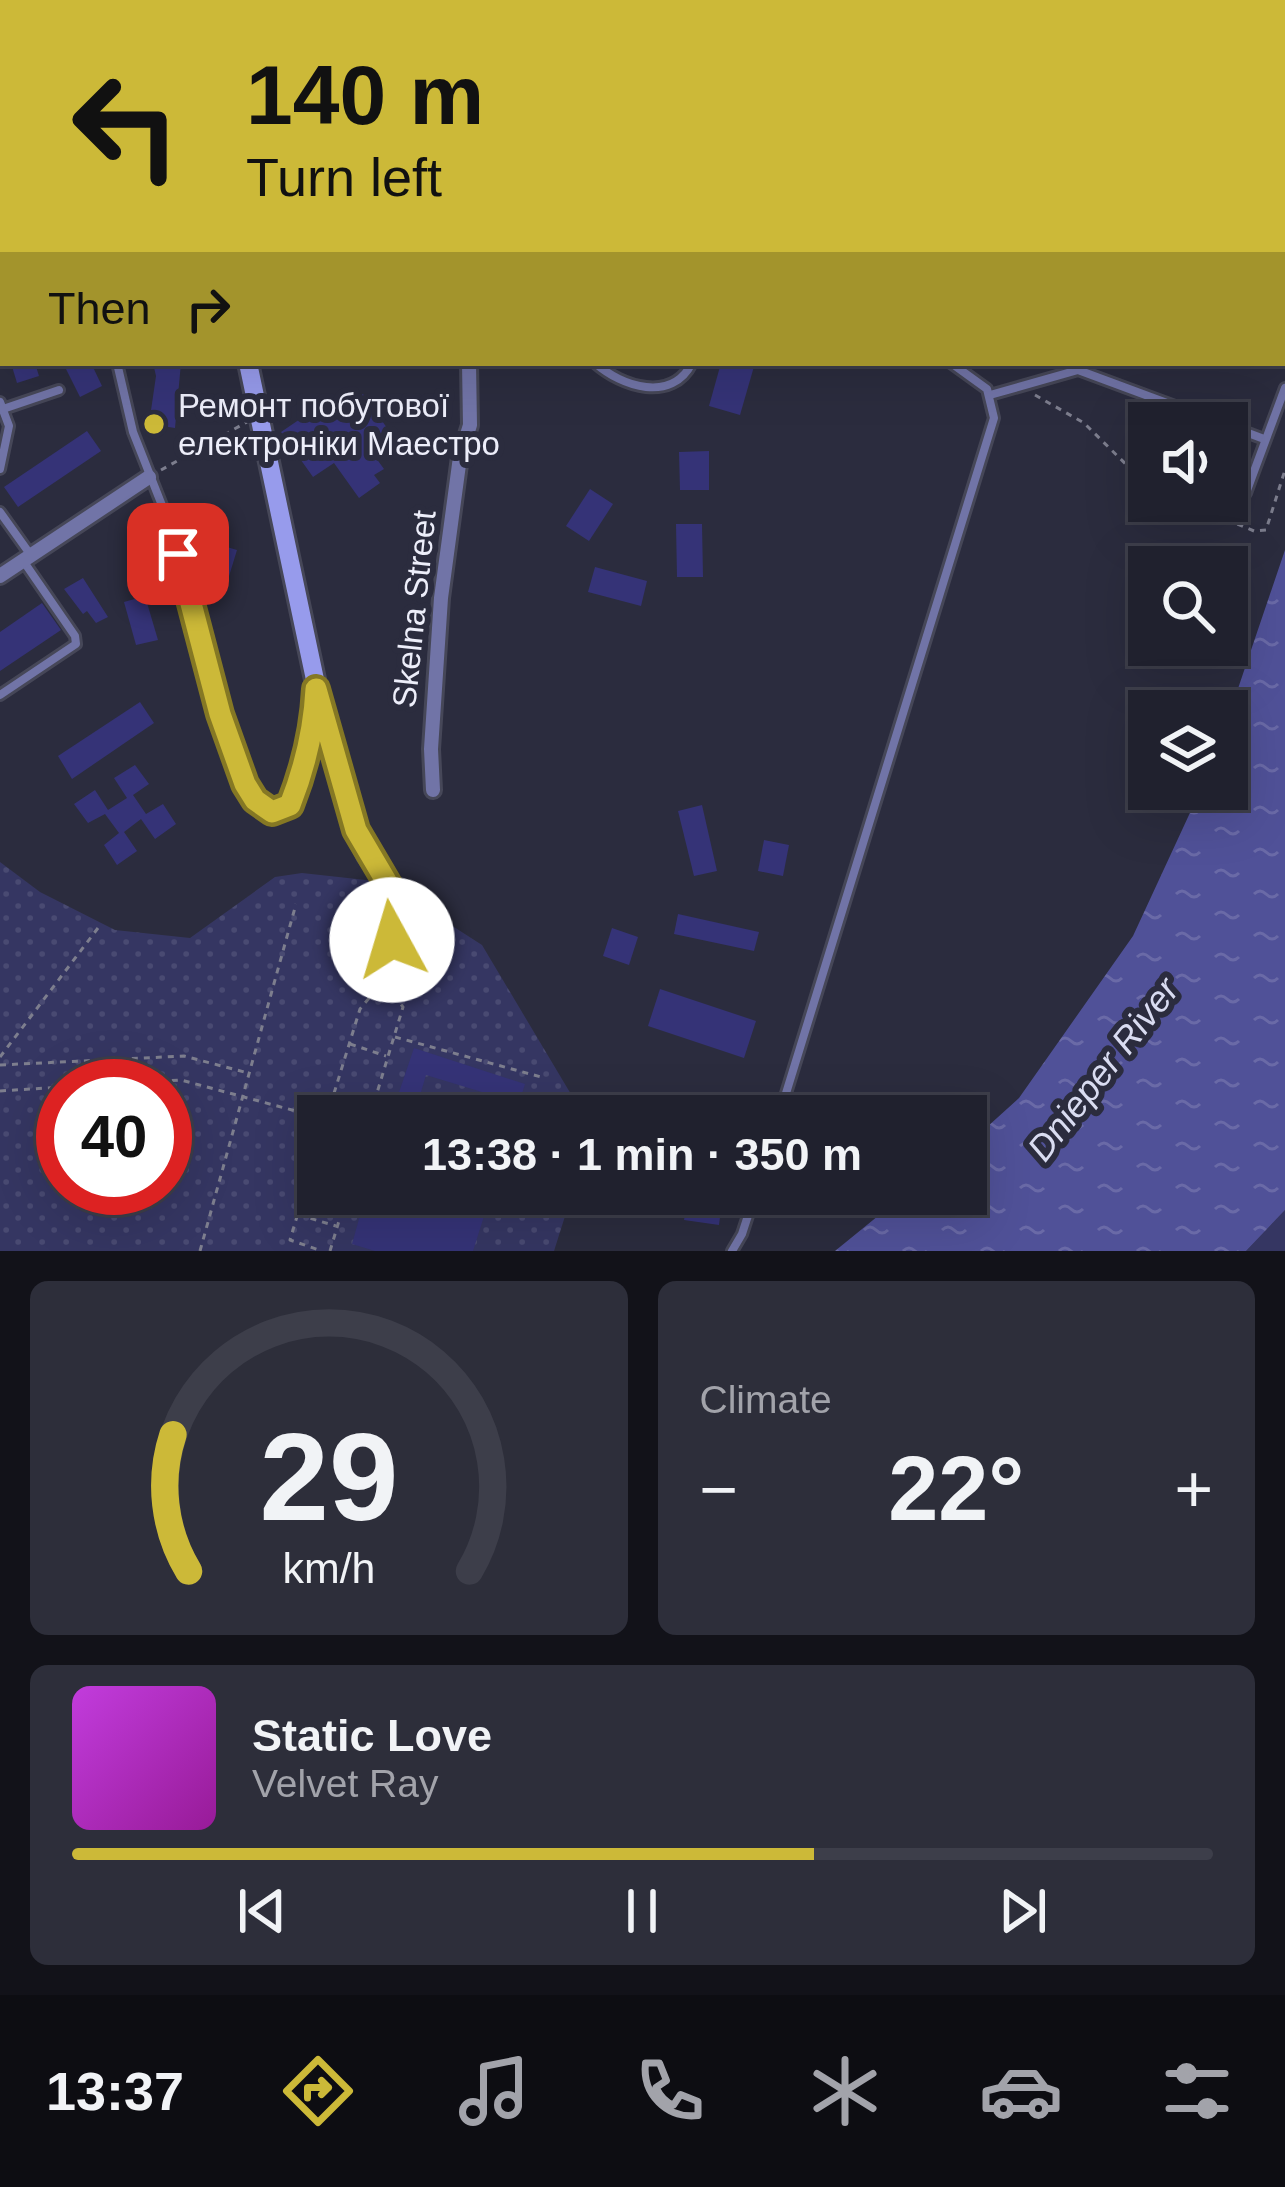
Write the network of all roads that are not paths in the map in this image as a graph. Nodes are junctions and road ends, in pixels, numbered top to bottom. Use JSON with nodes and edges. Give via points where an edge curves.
{"nodes":[{"id":1,"x":118,"y":366,"type":"edge"},
{"id":2,"x":249,"y":366,"type":"edge"},
{"id":3,"x":469,"y":366,"type":"edge"},
{"id":4,"x":599,"y":366,"type":"edge"},
{"id":5,"x":689,"y":366,"type":"edge"},
{"id":6,"x":956,"y":366,"type":"edge"},
{"id":7,"x":1076,"y":367,"type":"edge"},
{"id":8,"x":1285,"y":388,"type":"edge"},
{"id":9,"x":58,"y":390,"type":"dead end"},
{"id":10,"x":990,"y":395,"type":"junction"},
{"id":11,"x":1167,"y":402,"type":"edge"},
{"id":12,"x":1,"y":406,"type":"edge"},
{"id":13,"x":1248,"y":433,"type":"edge"},
{"id":14,"x":1264,"y":439,"type":"junction"},
{"id":15,"x":0,"y":470,"type":"edge"},
{"id":16,"x":149,"y":477,"type":"junction"},
{"id":17,"x":1248,"y":487,"type":"edge"},
{"id":18,"x":0,"y":512,"type":"edge"},
{"id":19,"x":27,"y":558,"type":"junction"},
{"id":20,"x":0,"y":576,"type":"edge"},
{"id":21,"x":316,"y":689,"type":"junction"},
{"id":22,"x":0,"y":695,"type":"edge"},
{"id":23,"x":434,"y":790,"type":"dead end"},
{"id":24,"x":392,"y":940,"type":"dead end"},
{"id":25,"x":785,"y":1095,"type":"edge"},
{"id":26,"x":747,"y":1215,"type":"edge"},
{"id":27,"x":733,"y":1251,"type":"edge"}],
"edges":[{"from":1,"to":16,"type":"lane"},
{"from":2,"to":21,"type":"street"},
{"from":3,"to":23,"type":"street","name":"Skelna Street","via":[[470,425],[441,598]]},
{"from":4,"to":5,"type":"lane","via":[[650,388],[675,382]]},
{"from":6,"to":10,"type":"lane"},
{"from":7,"to":10,"type":"lane"},
{"from":7,"to":11,"type":"lane"},
{"from":8,"to":14,"type":"lane"},
{"from":9,"to":12,"type":"lane"},
{"from":10,"to":25,"type":"lane","via":[[994,418]]},
{"from":12,"to":15,"type":"lane","via":[[9,426]]},
{"from":13,"to":14,"type":"lane"},
{"from":14,"to":17,"type":"lane"},
{"from":16,"to":19,"type":"street"},
{"from":16,"to":21,"type":"lane","via":[[245,784],[272,812],[290,805]]},
{"from":18,"to":19,"type":"lane"},
{"from":19,"to":20,"type":"street"},
{"from":19,"to":22,"type":"lane","via":[[76,644]]},
{"from":21,"to":24,"type":"street","via":[[356,830],[389,886]]},
{"from":26,"to":27,"type":"lane"}]}
